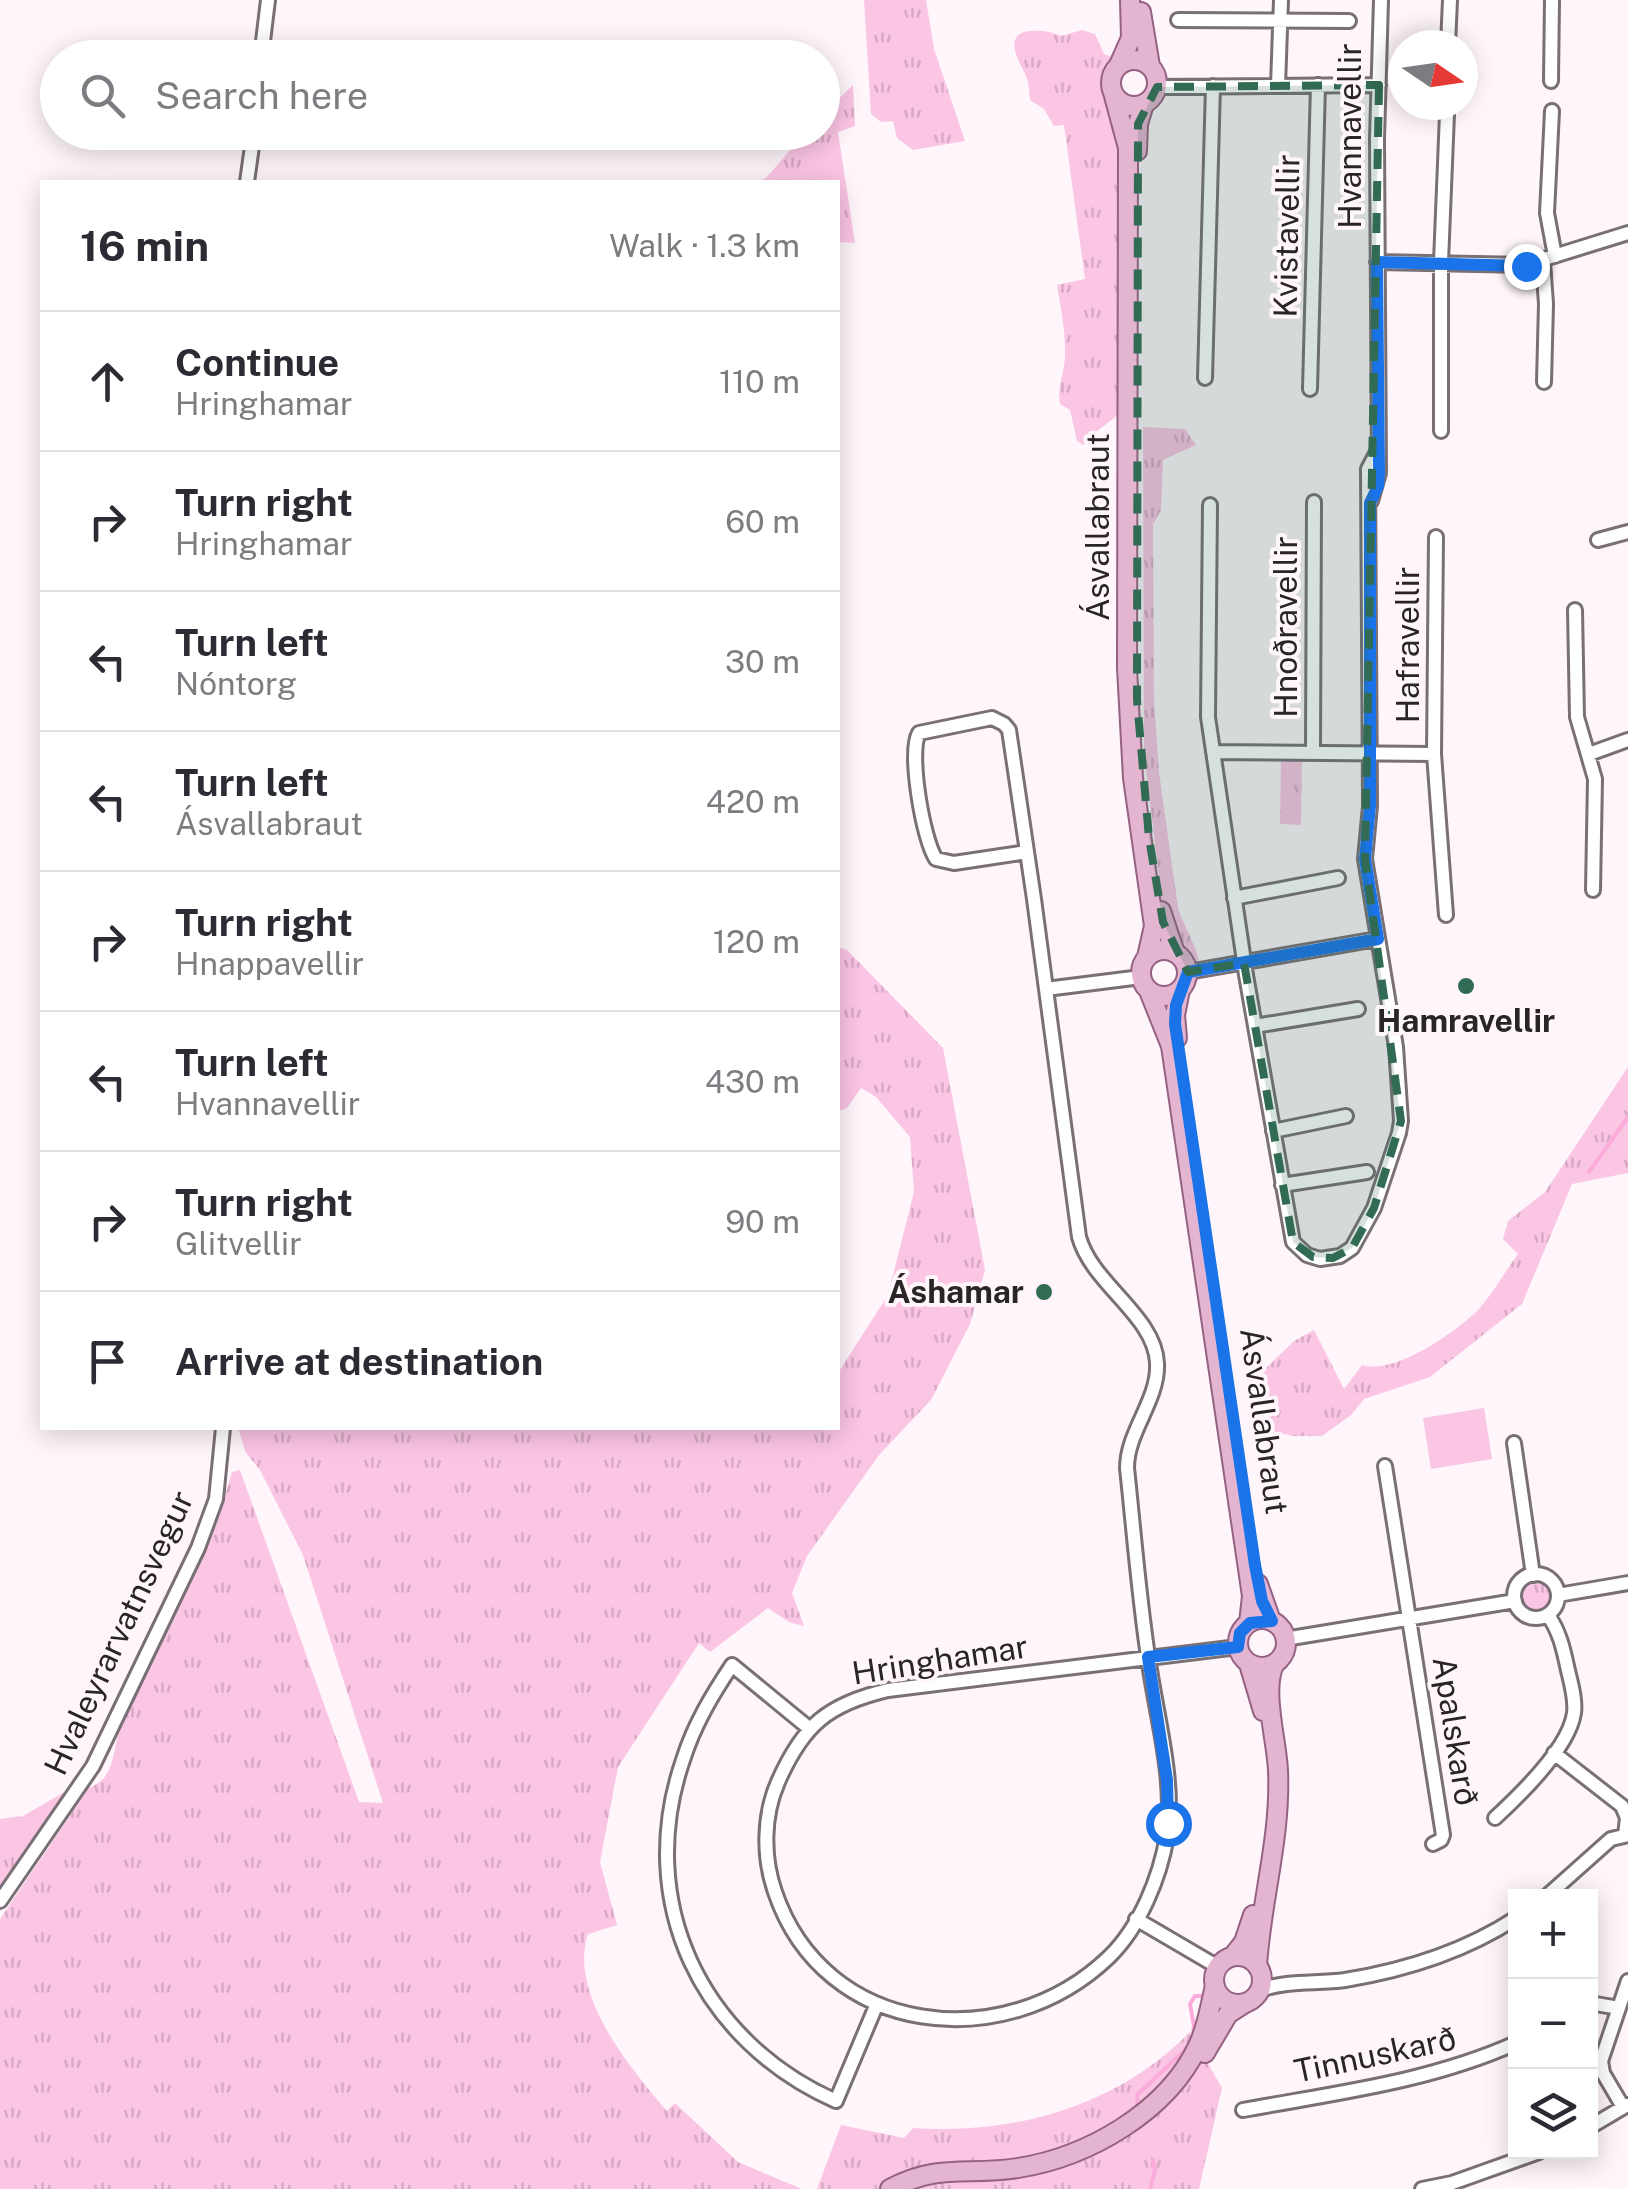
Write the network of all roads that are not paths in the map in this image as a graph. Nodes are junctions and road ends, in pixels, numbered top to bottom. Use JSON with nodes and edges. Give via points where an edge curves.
{"nodes":[{"id":1,"x":268,"y":0,"type":"edge"},
{"id":2,"x":1130,"y":0,"type":"edge"},
{"id":3,"x":1140,"y":0,"type":"edge"},
{"id":4,"x":1281,"y":0,"type":"edge"},
{"id":5,"x":1380,"y":0,"type":"edge"},
{"id":6,"x":1450,"y":0,"type":"edge"},
{"id":7,"x":1552,"y":0,"type":"edge"},
{"id":8,"x":1178,"y":20,"type":"dead end"},
{"id":9,"x":1280,"y":21,"type":"junction"},
{"id":10,"x":1349,"y":21,"type":"dead end"},
{"id":11,"x":1449,"y":30,"type":"edge"},
{"id":12,"x":263,"y":40,"type":"edge"},
{"id":13,"x":1118,"y":65,"type":"junction"},
{"id":14,"x":1150,"y":66,"type":"junction"},
{"id":15,"x":1551,"y":82,"type":"dead end"},
{"id":16,"x":1379,"y":84,"type":"junction"},
{"id":17,"x":1318,"y":85,"type":"junction"},
{"id":18,"x":1213,"y":86,"type":"junction"},
{"id":19,"x":1278,"y":86,"type":"junction"},
{"id":20,"x":1157,"y":87,"type":"junction"},
{"id":21,"x":1114,"y":96,"type":"junction"},
{"id":22,"x":1144,"y":104,"type":"junction"},
{"id":23,"x":1552,"y":111,"type":"dead end"},
{"id":24,"x":1447,"y":120,"type":"edge"},
{"id":25,"x":251,"y":150,"type":"edge"},
{"id":26,"x":247,"y":180,"type":"edge"},
{"id":27,"x":1628,"y":233,"type":"edge"},
{"id":28,"x":1549,"y":259,"type":"junction"},
{"id":29,"x":1377,"y":262,"type":"junction"},
{"id":30,"x":1441,"y":262,"type":"junction"},
{"id":31,"x":1205,"y":378,"type":"dead end"},
{"id":32,"x":1544,"y":382,"type":"dead end"},
{"id":33,"x":1310,"y":388,"type":"dead end"},
{"id":34,"x":1441,"y":431,"type":"dead end"},
{"id":35,"x":1314,"y":502,"type":"dead end"},
{"id":36,"x":1210,"y":505,"type":"dead end"},
{"id":37,"x":1628,"y":532,"type":"edge"},
{"id":38,"x":1436,"y":536,"type":"dead end"},
{"id":39,"x":1598,"y":540,"type":"dead end"},
{"id":40,"x":1575,"y":610,"type":"dead end"},
{"id":41,"x":1628,"y":740,"type":"edge"},
{"id":42,"x":1213,"y":752,"type":"junction"},
{"id":43,"x":1313,"y":752,"type":"junction"},
{"id":44,"x":1370,"y":752,"type":"junction"},
{"id":45,"x":1434,"y":754,"type":"junction"},
{"id":46,"x":1588,"y":754,"type":"junction"},
{"id":47,"x":1027,"y":852,"type":"junction"},
{"id":48,"x":1338,"y":878,"type":"dead end"},
{"id":49,"x":1593,"y":890,"type":"dead end"},
{"id":50,"x":1234,"y":898,"type":"junction"},
{"id":51,"x":1446,"y":916,"type":"dead end"},
{"id":52,"x":1378,"y":939,"type":"junction"},
{"id":53,"x":1176,"y":953,"type":"junction"},
{"id":54,"x":1147,"y":958,"type":"junction"},
{"id":55,"x":1244,"y":962,"type":"junction"},
{"id":56,"x":1184,"y":981,"type":"junction"},
{"id":57,"x":1145,"y":984,"type":"junction"},
{"id":58,"x":1046,"y":989,"type":"junction"},
{"id":59,"x":1358,"y":1009,"type":"dead end"},
{"id":60,"x":1255,"y":1026,"type":"junction"},
{"id":61,"x":1346,"y":1116,"type":"dead end"},
{"id":62,"x":1272,"y":1131,"type":"junction"},
{"id":63,"x":1367,"y":1172,"type":"dead end"},
{"id":64,"x":1282,"y":1185,"type":"junction"},
{"id":65,"x":222,"y":1430,"type":"edge"},
{"id":66,"x":1514,"y":1443,"type":"dead end"},
{"id":67,"x":1385,"y":1466,"type":"dead end"},
{"id":68,"x":1533,"y":1575,"type":"junction"},
{"id":69,"x":1628,"y":1583,"type":"edge"},
{"id":70,"x":1558,"y":1595,"type":"junction"},
{"id":71,"x":1515,"y":1601,"type":"junction"},
{"id":72,"x":1548,"y":1615,"type":"junction"},
{"id":73,"x":1409,"y":1620,"type":"junction"},
{"id":74,"x":1272,"y":1621,"type":"junction"},
{"id":75,"x":1250,"y":1623,"type":"junction"},
{"id":76,"x":1286,"y":1639,"type":"junction"},
{"id":77,"x":1238,"y":1647,"type":"junction"},
{"id":78,"x":1148,"y":1657,"type":"junction"},
{"id":79,"x":1276,"y":1663,"type":"junction"},
{"id":80,"x":1249,"y":1664,"type":"junction"},
{"id":81,"x":810,"y":1729,"type":"junction"},
{"id":82,"x":1554,"y":1753,"type":"junction"},
{"id":83,"x":1495,"y":1818,"type":"dead end"},
{"id":84,"x":1627,"y":1835,"type":"edge"},
{"id":85,"x":1432,"y":1844,"type":"dead end"},
{"id":86,"x":1555,"y":1889,"type":"edge"},
{"id":87,"x":0,"y":1901,"type":"edge"},
{"id":88,"x":1136,"y":1919,"type":"junction"},
{"id":89,"x":1508,"y":1923,"type":"edge"},
{"id":90,"x":1222,"y":1970,"type":"junction"},
{"id":91,"x":1628,"y":1981,"type":"edge"},
{"id":92,"x":1256,"y":1983,"type":"junction"},
{"id":93,"x":1598,"y":2002,"type":"edge"},
{"id":94,"x":876,"y":2006,"type":"junction"},
{"id":95,"x":1618,"y":2008,"type":"junction"},
{"id":96,"x":1508,"y":2047,"type":"edge"},
{"id":97,"x":1626,"y":2106,"type":"edge"},
{"id":98,"x":1243,"y":2110,"type":"dead end"},
{"id":99,"x":1598,"y":2122,"type":"edge"},
{"id":100,"x":1519,"y":2159,"type":"edge"},
{"id":101,"x":890,"y":2189,"type":"edge"},
{"id":102,"x":912,"y":2189,"type":"edge"},
{"id":103,"x":1422,"y":2189,"type":"edge"}],
"edges":[{"from":1,"to":12,"type":"street"},
{"from":2,"to":13,"type":"main road","via":[[1132,38]]},
{"from":3,"to":14,"type":"main road"},
{"from":4,"to":9,"type":"street"},
{"from":5,"to":16,"type":"street","name":"Hvannavellir"},
{"from":6,"to":11,"type":"street"},
{"from":7,"to":15,"type":"street"},
{"from":8,"to":9,"type":"street"},
{"from":9,"to":10,"type":"street"},
{"from":9,"to":19,"type":"street"},
{"from":13,"to":14,"type":"main road","via":[[1131,60]]},
{"from":13,"to":21,"type":"main road","via":[[1110,80]]},
{"from":14,"to":20,"type":"main road"},
{"from":16,"to":17,"type":"street"},
{"from":16,"to":29,"type":"street","name":"Hvannavellir"},
{"from":17,"to":19,"type":"street"},
{"from":17,"to":33,"type":"street","name":"Kvistavellir"},
{"from":18,"to":19,"type":"street"},
{"from":18,"to":20,"type":"street"},
{"from":18,"to":31,"type":"street"},
{"from":20,"to":22,"type":"main road"},
{"from":21,"to":22,"type":"main road","via":[[1124,104]]},
{"from":21,"to":54,"type":"main road","name":"Ásvallabraut","via":[[1128,148],[1127,668],[1133,778],[1154,926]]},
{"from":22,"to":53,"type":"main road","name":"Ásvallabraut","via":[[1136,148],[1138,700],[1154,870]]},
{"from":23,"to":28,"type":"street"},
{"from":24,"to":30,"type":"street"},
{"from":25,"to":26,"type":"street"},
{"from":27,"to":28,"type":"street"},
{"from":28,"to":30,"type":"street","via":[[1508,266]]},
{"from":28,"to":32,"type":"street"},
{"from":29,"to":30,"type":"street"},
{"from":29,"to":44,"type":"street","name":"Hvannavellir","via":[[1377,452],[1368,470]]},
{"from":30,"to":34,"type":"street"},
{"from":35,"to":43,"type":"street","name":"Hnoðravellir"},
{"from":36,"to":42,"type":"street","via":[[1207,671]]},
{"from":37,"to":39,"type":"street"},
{"from":38,"to":45,"type":"street","name":"Hafravellir"},
{"from":40,"to":46,"type":"street","via":[[1577,717]]},
{"from":41,"to":46,"type":"street"},
{"from":42,"to":43,"type":"street","name":"Hnoðravellir"},
{"from":42,"to":50,"type":"street"},
{"from":43,"to":44,"type":"street","name":"Hnoðravellir"},
{"from":44,"to":45,"type":"street","name":"Hafravellir"},
{"from":44,"to":52,"type":"street","name":"Hvannavellir","via":[[1365,859]]},
{"from":45,"to":51,"type":"street","name":"Hafravellir"},
{"from":46,"to":49,"type":"street","via":[[1595,779]]},
{"from":47,"to":47,"type":"street","via":[[954,863],[936,859],[918,779],[919,733],[992,718],[1004,724]]},
{"from":47,"to":58,"type":"street"},
{"from":48,"to":50,"type":"street"},
{"from":50,"to":55,"type":"street"},
{"from":52,"to":55,"type":"street"},
{"from":52,"to":64,"type":"street","name":"Hvannavellir","via":[[1400,1102],[1388,1174],[1360,1235],[1333,1258],[1320,1259],[1293,1242]]},
{"from":53,"to":54,"type":"main road","via":[[1162,950]]},
{"from":53,"to":56,"type":"main road","via":[[1184,961]]},
{"from":54,"to":57,"type":"main road"},
{"from":55,"to":56,"type":"street"},
{"from":55,"to":60,"type":"street","name":"Hvannavellir"},
{"from":56,"to":57,"type":"main road","via":[[1162,996]]},
{"from":56,"to":74,"type":"main road","name":"Ásvallabraut","via":[[1175,1024],[1255,1565]]},
{"from":57,"to":58,"type":"street"},
{"from":57,"to":75,"type":"main road","name":"Ásvallabraut","via":[[1173,1063],[1252,1596]]},
{"from":58,"to":78,"type":"street","via":[[1079,1237],[1086,1258],[1153,1342],[1157,1370],[1126,1468]]},
{"from":59,"to":60,"type":"street"},
{"from":60,"to":62,"type":"street","name":"Hvannavellir"},
{"from":61,"to":62,"type":"street"},
{"from":62,"to":64,"type":"street","name":"Hvannavellir"},
{"from":63,"to":64,"type":"street"},
{"from":65,"to":87,"type":"street","name":"Hvaleyrarvatnsvegur","via":[[216,1500],[198,1548],[93,1766]]},
{"from":66,"to":68,"type":"street"},
{"from":67,"to":73,"type":"street"},
{"from":68,"to":70,"type":"street","via":[[1550,1579]]},
{"from":68,"to":71,"type":"street","via":[[1520,1581]]},
{"from":69,"to":70,"type":"street"},
{"from":70,"to":72,"type":"street"},
{"from":71,"to":72,"type":"street","via":[[1528,1616]]},
{"from":71,"to":73,"type":"street"},
{"from":72,"to":82,"type":"street","via":[[1562,1644],[1574,1706]]},
{"from":73,"to":76,"type":"street"},
{"from":73,"to":85,"type":"street","name":"Apalskarð","via":[[1443,1835]]},
{"from":74,"to":75,"type":"main road"},
{"from":74,"to":76,"type":"main road"},
{"from":75,"to":77,"type":"main road"},
{"from":76,"to":79,"type":"main road"},
{"from":77,"to":78,"type":"street","name":"Hringhamar"},
{"from":77,"to":80,"type":"main road"},
{"from":78,"to":81,"type":"street","name":"Hringhamar","via":[[888,1690],[836,1707]]},
{"from":78,"to":88,"type":"street","name":"Hringhamar","via":[[1170,1807],[1163,1856]]},
{"from":79,"to":80,"type":"main road"},
{"from":79,"to":92,"type":"main road","via":[[1270,1692],[1278,1805]]},
{"from":80,"to":90,"type":"main road","via":[[1266,1724],[1268,1830],[1251,1923]]},
{"from":81,"to":94,"type":"street","name":"Hringhamar","via":[[773,1794],[766,1834],[770,1878],[806,1955]]},
{"from":81,"to":94,"type":"street","via":[[732,1665],[695,1729],[674,1797],[668,1839],[676,1921],[702,1988],[722,2018],[800,2085],[836,2100]]},
{"from":82,"to":83,"type":"street"},
{"from":82,"to":84,"type":"street","via":[[1622,1806]]},
{"from":84,"to":86,"type":"street","via":[[1611,1839]]},
{"from":88,"to":90,"type":"street"},
{"from":88,"to":94,"type":"street","name":"Hringhamar","via":[[1092,1972],[1045,2002],[976,2018],[909,2015]]},
{"from":89,"to":92,"type":"street","via":[[1423,1962],[1344,1980]]},
{"from":90,"to":92,"type":"main road","via":[[1246,1958]]},
{"from":90,"to":92,"type":"main road","via":[[1229,2002]]},
{"from":90,"to":101,"type":"main road","via":[[1184,2068],[1112,2134],[1034,2165],[938,2171]]},
{"from":91,"to":95,"type":"street"},
{"from":92,"to":102,"type":"main road","via":[[1179,2090],[1109,2148],[1039,2175]]},
{"from":93,"to":95,"type":"street"},
{"from":95,"to":97,"type":"street","via":[[1602,2067]]},
{"from":96,"to":98,"type":"street","name":"Tinnuskarð","via":[[1436,2073]]},
{"from":97,"to":99,"type":"street"},
{"from":100,"to":103,"type":"street"}]}
